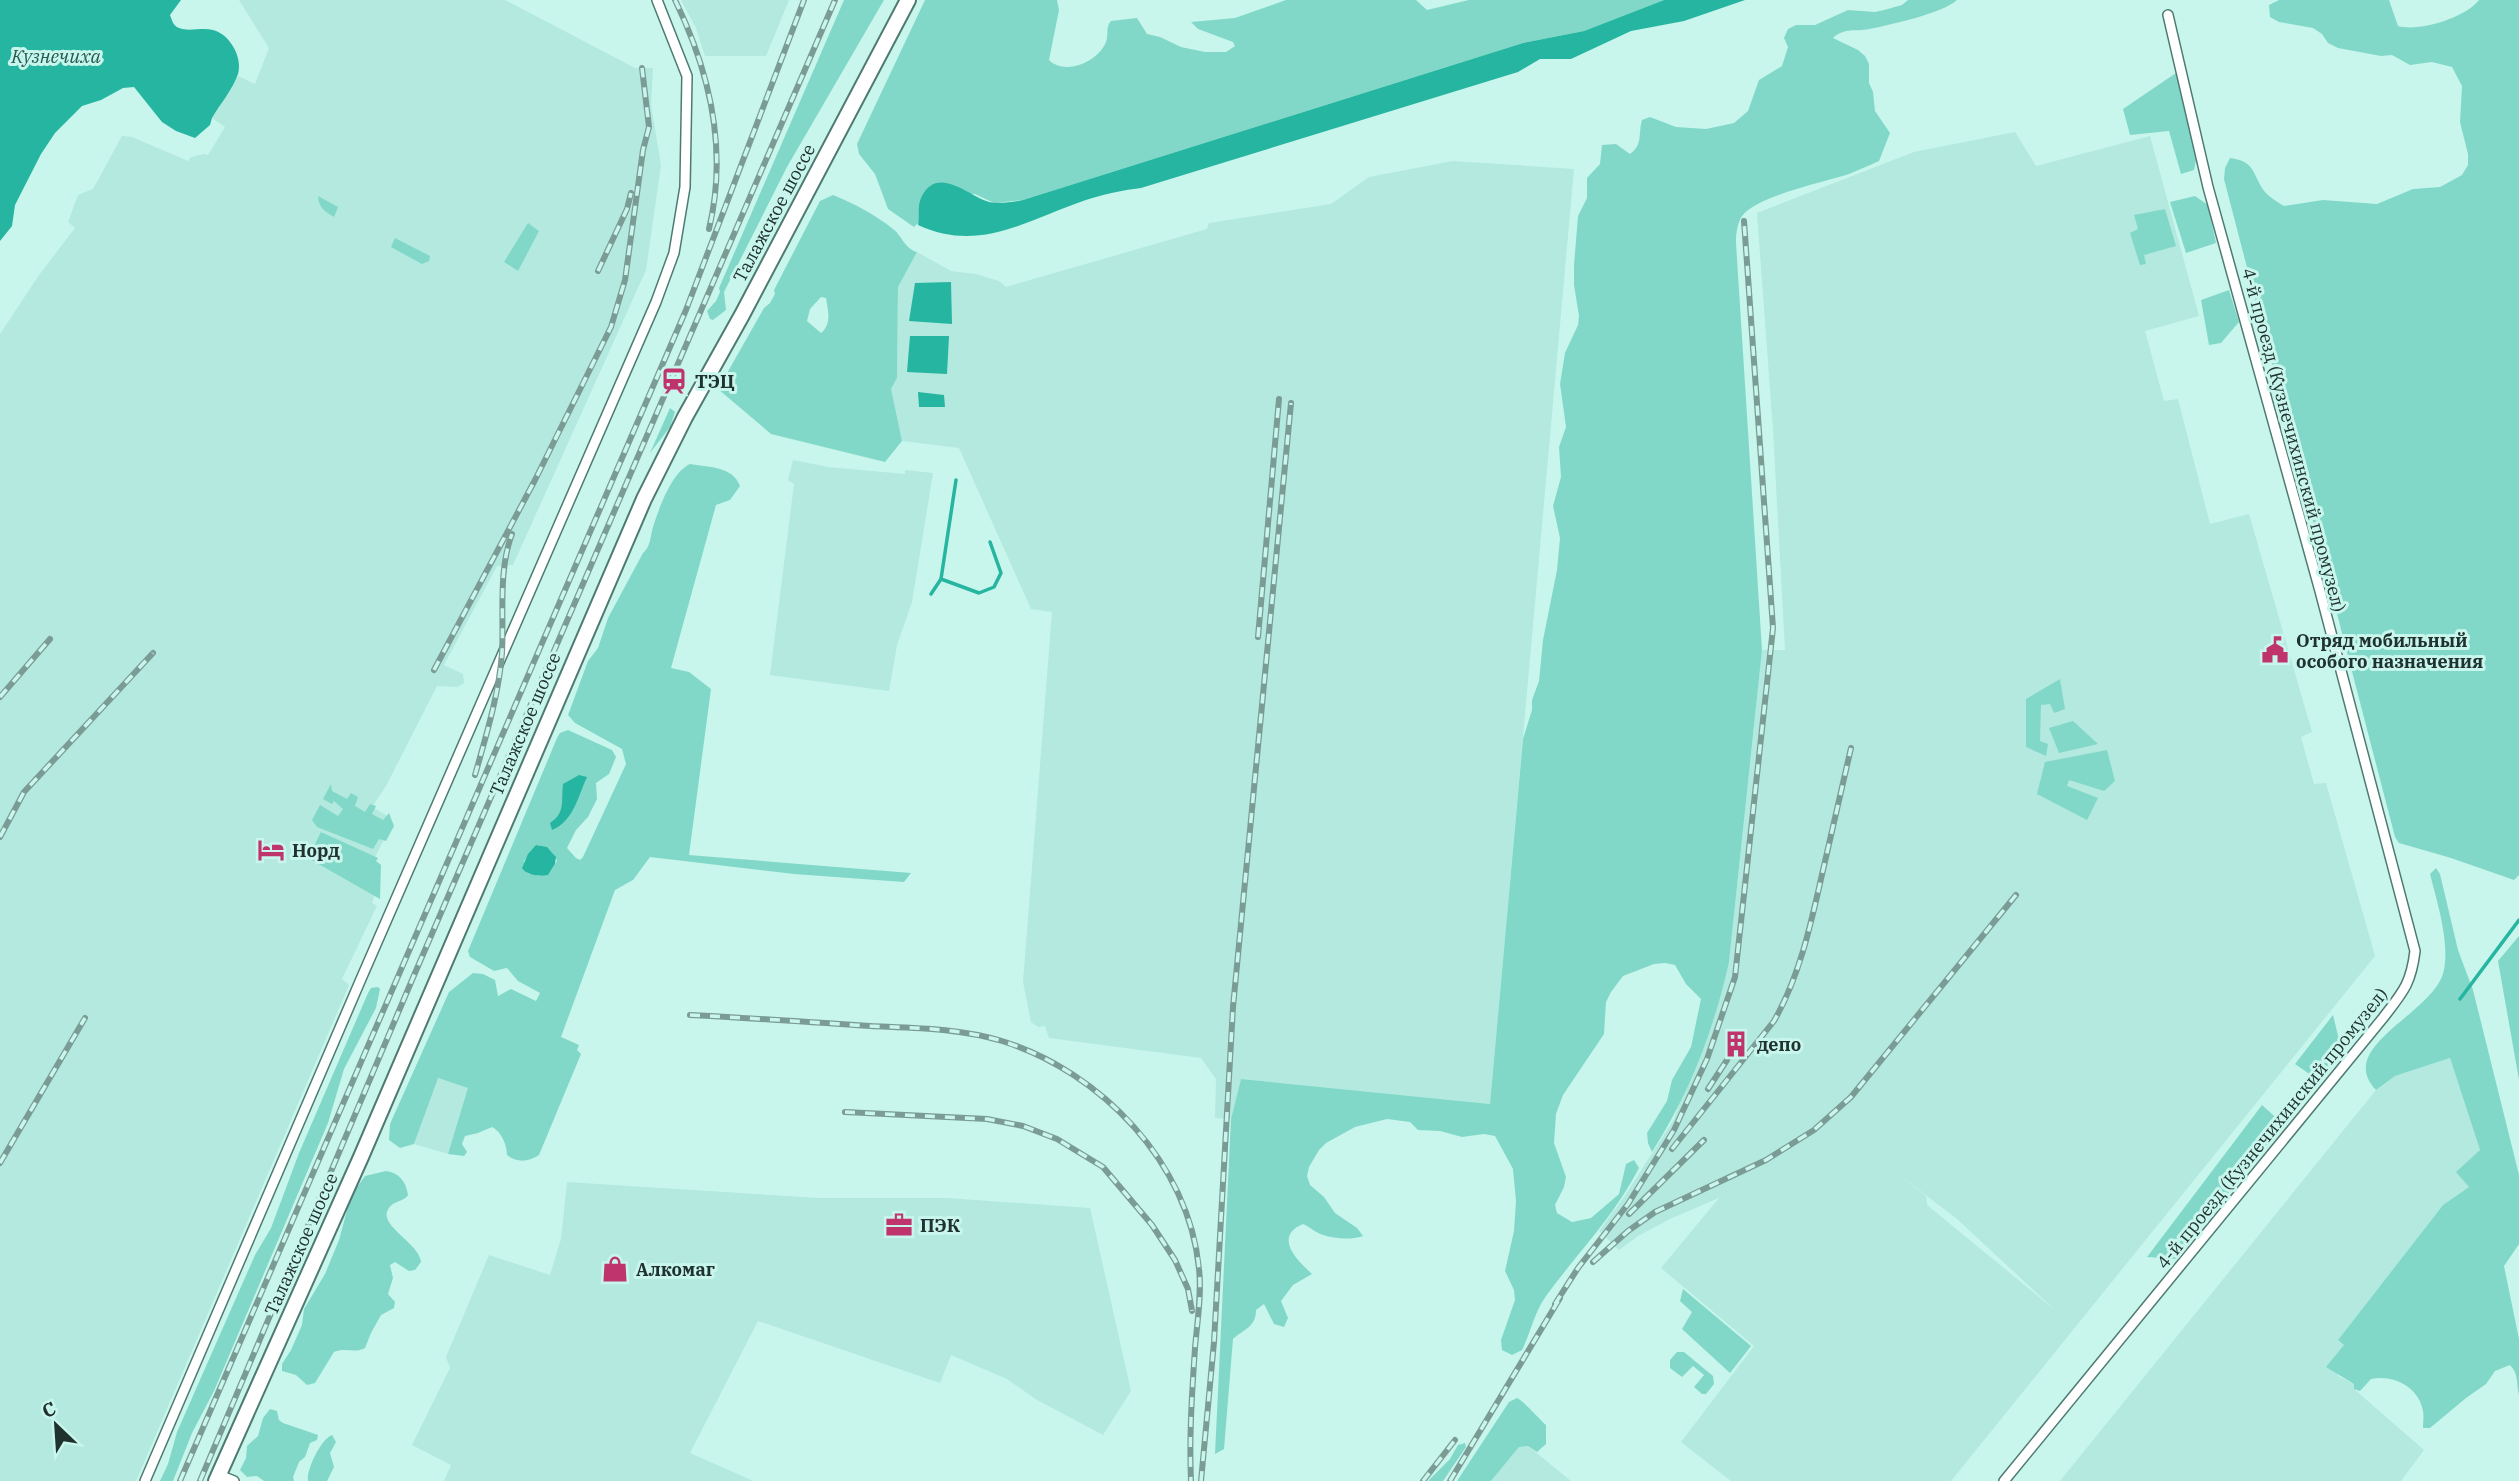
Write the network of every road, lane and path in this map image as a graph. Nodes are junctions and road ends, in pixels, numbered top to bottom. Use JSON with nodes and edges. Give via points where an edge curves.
{"nodes":[{"id":1,"x":657,"y":0,"type":"edge"},
{"id":2,"x":908,"y":0,"type":"edge"},
{"id":3,"x":2168,"y":15,"type":"dead end"},
{"id":4,"x":218,"y":1478,"type":"edge"},
{"id":5,"x":145,"y":1481,"type":"edge"},
{"id":6,"x":234,"y":1481,"type":"edge"},
{"id":7,"x":2004,"y":1481,"type":"edge"}],
"edges":[{"from":1,"to":5,"type":"street","via":[[687,76],[685,187],[674,253]]},
{"from":2,"to":4,"type":"main road","name":"Талажское шоссе","via":[[644,499]]},
{"from":3,"to":7,"type":"street","name":"4-й проезд (Кузнечихинский промузел)","via":[[2208,187],[2415,951],[2413,974],[2383,1018]]},
{"from":4,"to":6,"type":"street"}]}
